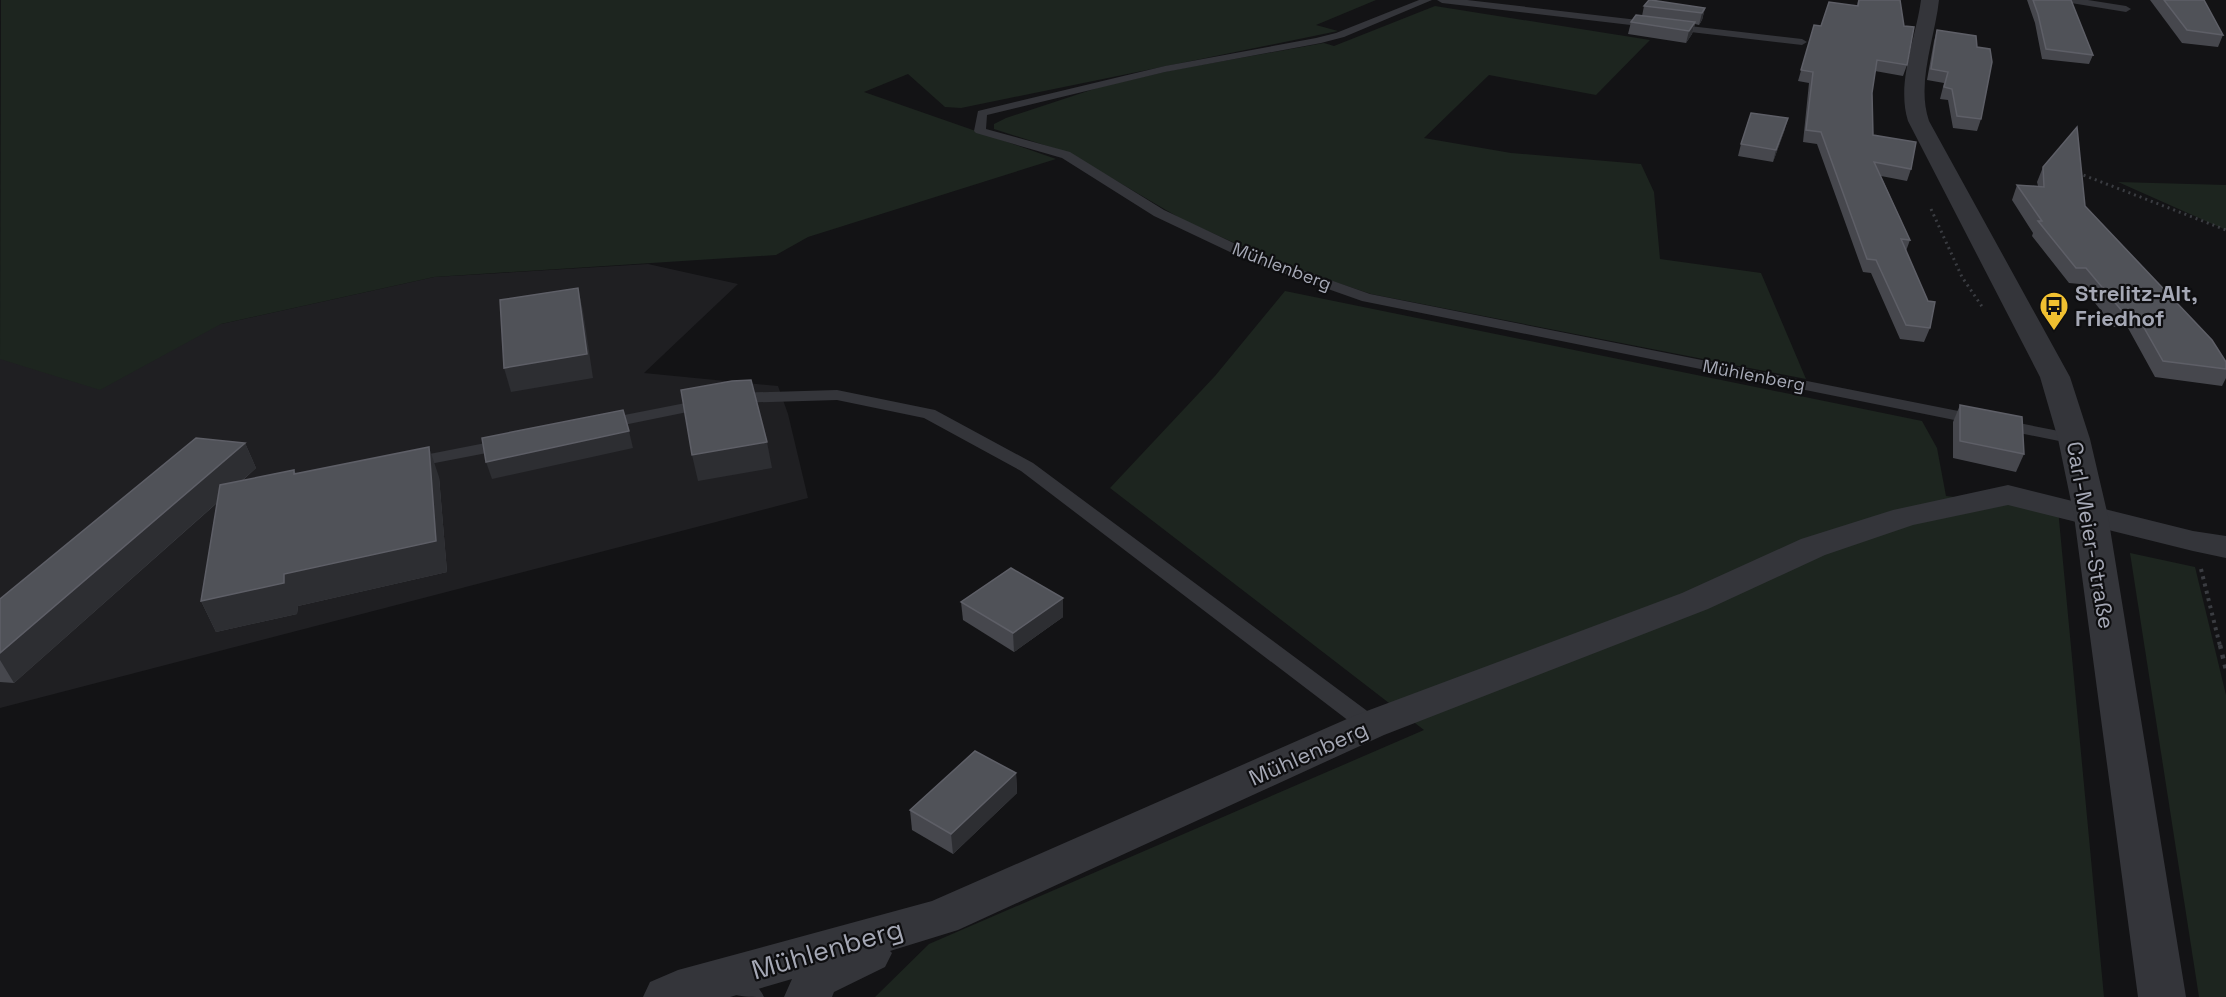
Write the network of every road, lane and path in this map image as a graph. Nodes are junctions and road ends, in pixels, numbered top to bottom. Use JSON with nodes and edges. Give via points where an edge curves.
{"nodes":[{"id":1,"x":1427,"y":0,"type":"edge"},
{"id":2,"x":1442,"y":0,"type":"edge"},
{"id":3,"x":1930,"y":0,"type":"edge"},
{"id":4,"x":2071,"y":0,"type":"edge"},
{"id":5,"x":2126,"y":9,"type":"dead end"},
{"id":6,"x":1802,"y":42,"type":"dead end"},
{"id":7,"x":2074,"y":171,"type":"edge"},
{"id":8,"x":2226,"y":230,"type":"edge"},
{"id":9,"x":584,"y":428,"type":"edge"},
{"id":10,"x":2074,"y":439,"type":"junction"},
{"id":11,"x":526,"y":440,"type":"edge"},
{"id":12,"x":392,"y":467,"type":"edge"},
{"id":13,"x":2091,"y":516,"type":"junction"},
{"id":14,"x":2226,"y":547,"type":"edge"},
{"id":15,"x":2200,"y":569,"type":"dead end"},
{"id":16,"x":2226,"y":670,"type":"edge"},
{"id":17,"x":1370,"y":725,"type":"junction"},
{"id":18,"x":942,"y":917,"type":"junction"},
{"id":19,"x":738,"y":987,"type":"edge"},
{"id":20,"x":666,"y":995,"type":"edge"},
{"id":21,"x":808,"y":997,"type":"edge"},
{"id":22,"x":2162,"y":997,"type":"edge"}],
"edges":[{"from":1,"to":10,"type":"lane","name":"Mühlenberg","via":[[1317,41],[1165,69],[982,113],[980,131],[1066,155],[1159,213],[1254,258],[1367,298]]},
{"from":2,"to":6,"type":"lane"},
{"from":3,"to":10,"type":"street","name":"Carl-Meier-Straße","via":[[1915,102],[1918,117],[2041,347],[2055,377]]},
{"from":4,"to":5,"type":"lane"},
{"from":7,"to":8,"type":"path"},
{"from":9,"to":17,"type":"lane","via":[[733,398],[837,395],[929,414],[1027,467]]},
{"from":10,"to":13,"type":"street","name":"Carl-Meier-Straße"},
{"from":11,"to":12,"type":"lane"},
{"from":13,"to":14,"type":"street","name":"Mühlenberg"},
{"from":13,"to":17,"type":"street","name":"Mühlenberg","via":[[2008,495],[1905,517],[1813,547],[1695,601]]},
{"from":13,"to":22,"type":"street","name":"Carl-Meier-Straße"},
{"from":15,"to":16,"type":"path"},
{"from":17,"to":18,"type":"street","name":"Mühlenberg"},
{"from":18,"to":19,"type":"street","name":"Mühlenberg"},
{"from":18,"to":21,"type":"street","name":"Mühlenberg","via":[[817,978]]},
{"from":19,"to":20,"type":"street","name":"Mühlenberg"}]}
